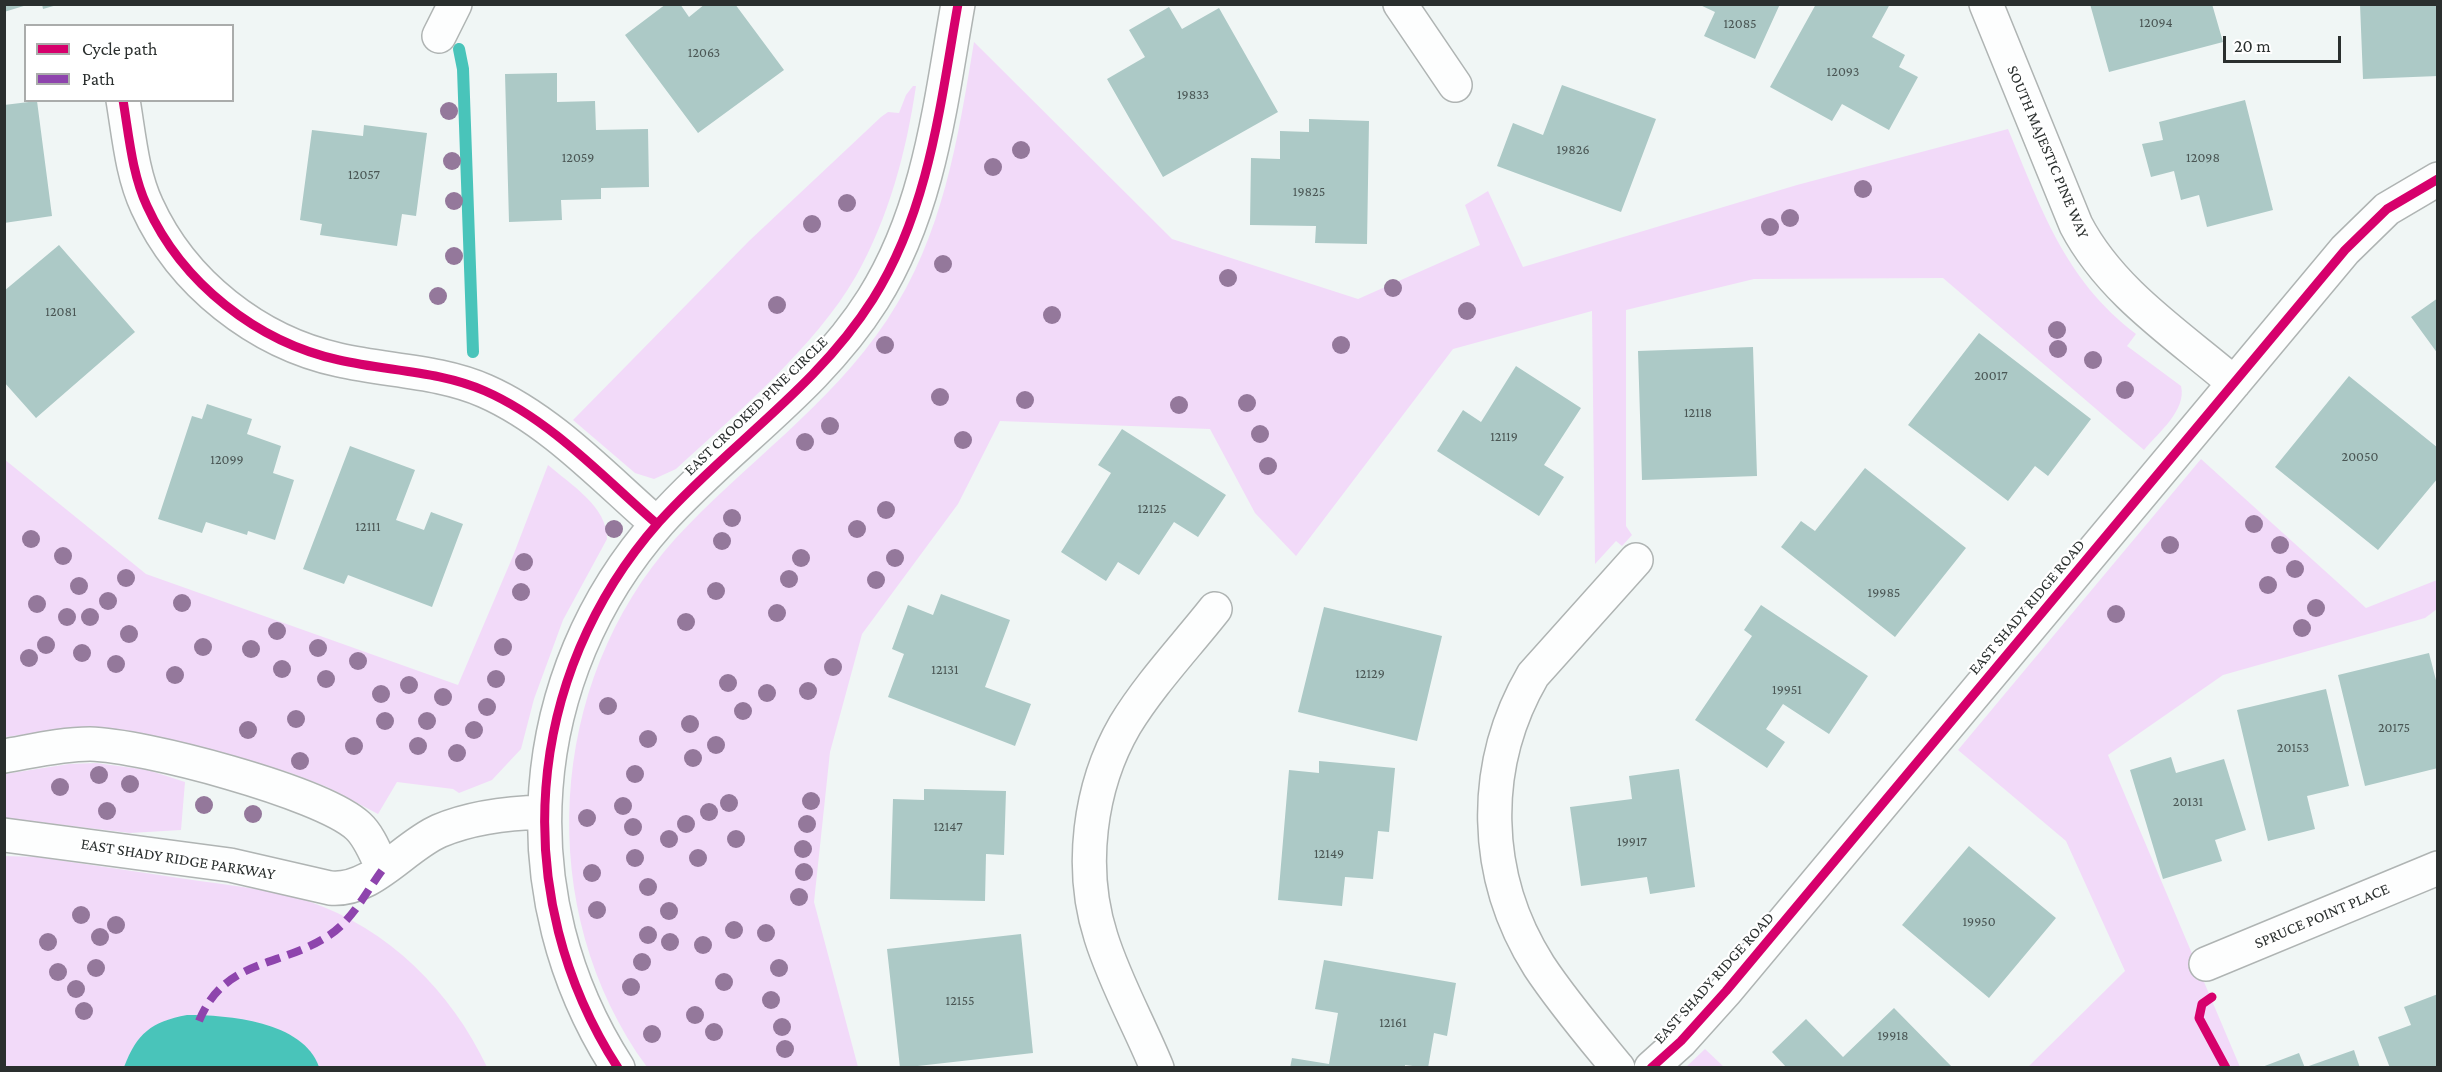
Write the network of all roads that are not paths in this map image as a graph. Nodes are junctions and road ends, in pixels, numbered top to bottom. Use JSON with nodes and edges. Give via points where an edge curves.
{"nodes":[{"id":1,"x":455,"y":4,"type":"edge"},
{"id":2,"x":958,"y":4,"type":"edge"},
{"id":3,"x":1400,"y":4,"type":"edge"},
{"id":4,"x":1986,"y":4,"type":"edge"},
{"id":5,"x":439,"y":36,"type":"dead end"},
{"id":6,"x":1455,"y":85,"type":"dead end"},
{"id":7,"x":123,"y":102,"type":"edge"},
{"id":8,"x":2438,"y":179,"type":"edge"},
{"id":9,"x":2234,"y":383,"type":"junction"},
{"id":10,"x":657,"y":524,"type":"junction"},
{"id":11,"x":1636,"y":560,"type":"dead end"},
{"id":12,"x":1215,"y":609,"type":"dead end"},
{"id":13,"x":4,"y":756,"type":"edge"},
{"id":14,"x":543,"y":812,"type":"junction"},
{"id":15,"x":4,"y":835,"type":"edge"},
{"id":16,"x":2438,"y":868,"type":"edge"},
{"id":17,"x":383,"y":869,"type":"junction"},
{"id":18,"x":2206,"y":964,"type":"dead end"},
{"id":19,"x":618,"y":1068,"type":"edge"},
{"id":20,"x":1157,"y":1068,"type":"edge"},
{"id":21,"x":1618,"y":1068,"type":"edge"},
{"id":22,"x":1652,"y":1068,"type":"edge"}],
"edges":[{"from":1,"to":5,"type":"street"},
{"from":2,"to":10,"type":"street","name":"EAST CROOKED PINE CIRCLE","via":[[923,187],[905,239],[883,283],[824,363]]},
{"from":3,"to":6,"type":"street"},
{"from":4,"to":9,"type":"street","name":"SOUTH MAJESTIC PINE WAY","via":[[2082,237],[2126,292]]},
{"from":7,"to":10,"type":"street","via":[[134,165],[147,206],[189,271],[226,306],[266,332],[309,352],[458,382],[496,396],[547,428]]},
{"from":8,"to":9,"type":"street","name":"EAST SHADY RIDGE ROAD","via":[[2399,201],[2366,228]]},
{"from":9,"to":22,"type":"street","name":"EAST SHADY RIDGE ROAD","via":[[1726,991]]},
{"from":10,"to":14,"type":"street","name":"EAST CROOKED PINE CIRCLE","via":[[614,583],[576,660],[551,740]]},
{"from":11,"to":21,"type":"street","via":[[1540,664],[1520,696],[1501,750],[1493,814],[1500,871],[1518,926],[1549,980]]},
{"from":12,"to":20,"type":"street","via":[[1126,725],[1106,766],[1092,826],[1090,878],[1098,926]]},
{"from":13,"to":17,"type":"street","via":[[65,746],[113,746],[271,786],[322,805],[358,826]]},
{"from":14,"to":17,"type":"street","name":"EAST SHADY RIDGE PARKWAY","via":[[499,815],[454,825],[425,838]]},
{"from":14,"to":19,"type":"street","via":[[551,890],[569,966],[587,1013]]},
{"from":15,"to":17,"type":"street","name":"EAST SHADY RIDGE PARKWAY","via":[[230,865],[330,888],[345,888]]},
{"from":16,"to":18,"type":"street","name":"SPRUCE POINT PLACE"}]}
